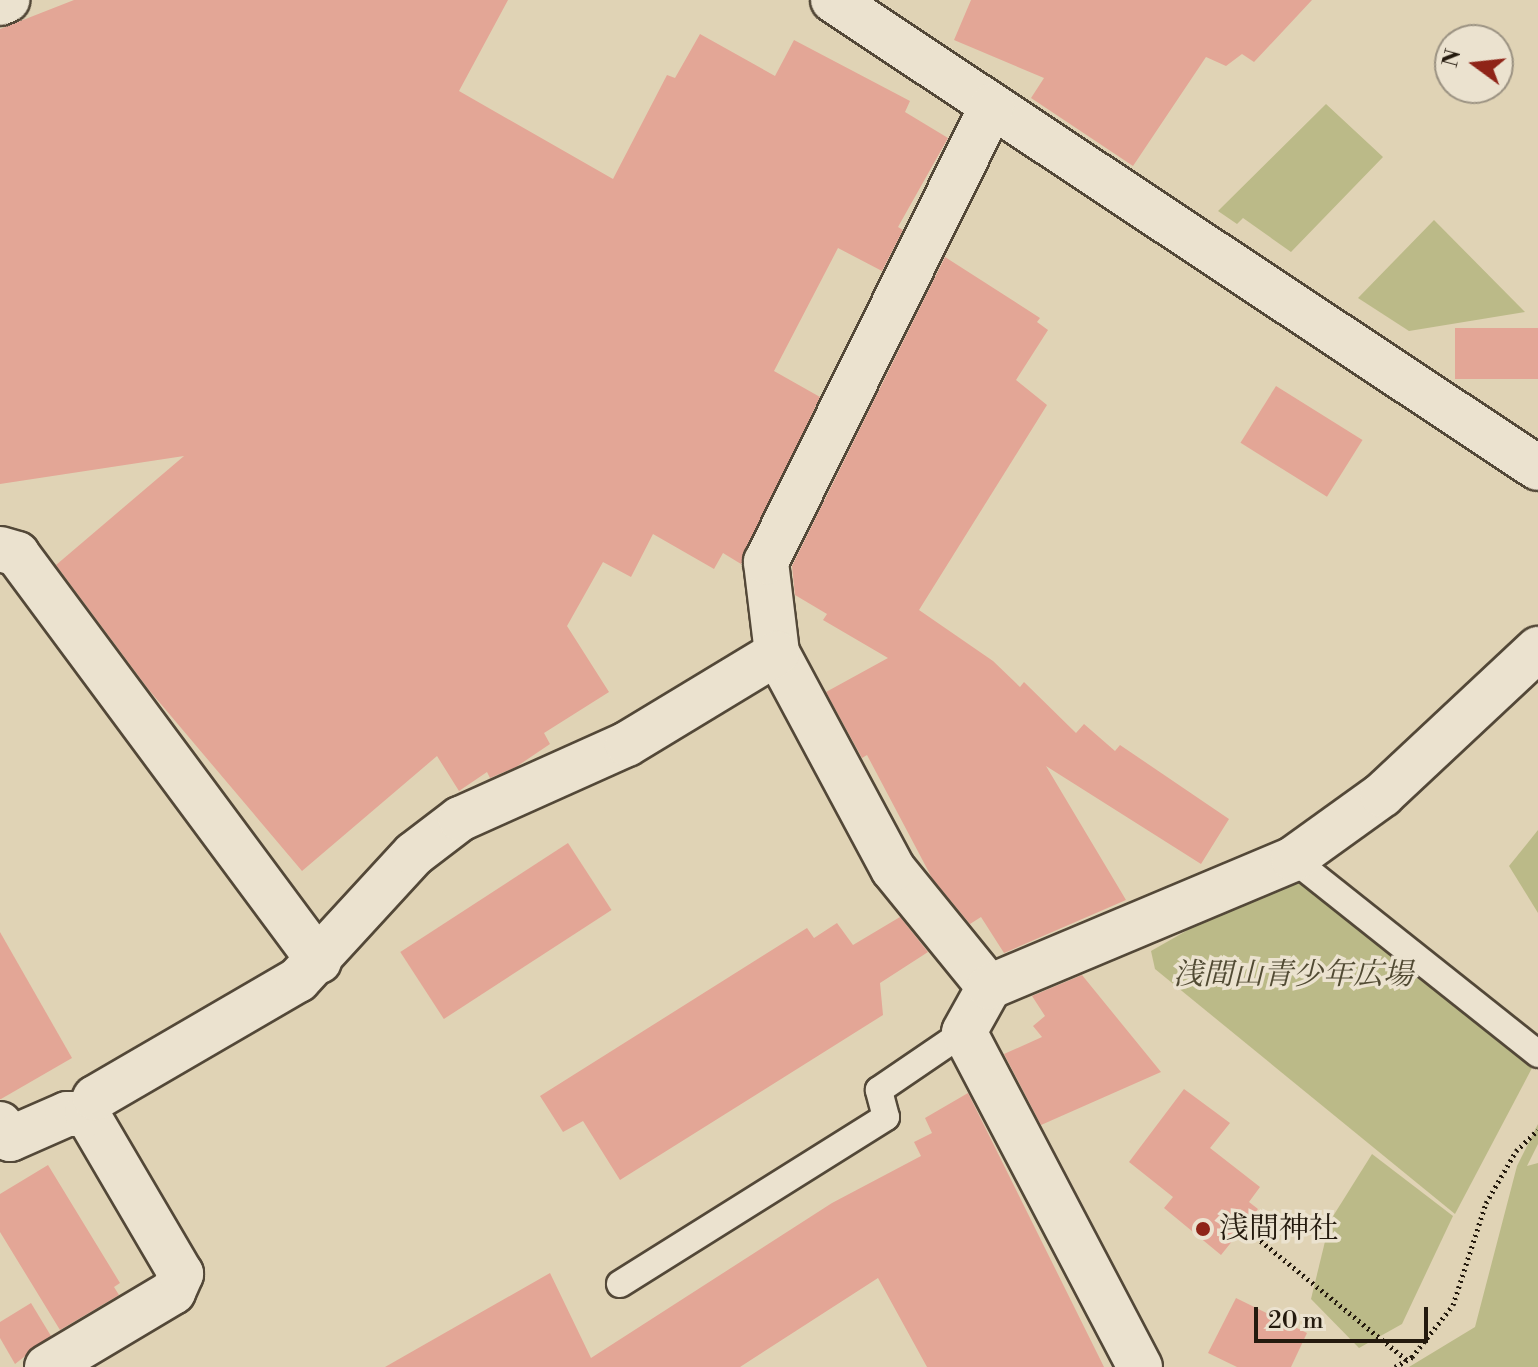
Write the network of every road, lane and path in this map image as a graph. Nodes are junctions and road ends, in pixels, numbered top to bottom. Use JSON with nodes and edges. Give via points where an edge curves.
{"nodes":[{"id":1,"x":7,"y":0,"type":"edge"},
{"id":2,"x":833,"y":0,"type":"edge"},
{"id":3,"x":0,"y":3,"type":"edge"},
{"id":4,"x":992,"y":106,"type":"junction"},
{"id":5,"x":1538,"y":468,"type":"edge"},
{"id":6,"x":0,"y":549,"type":"edge"},
{"id":7,"x":1538,"y":649,"type":"edge"},
{"id":8,"x":777,"y":653,"type":"junction"},
{"id":9,"x":1293,"y":859,"type":"junction"},
{"id":10,"x":319,"y":961,"type":"junction"},
{"id":11,"x":989,"y":987,"type":"junction"},
{"id":12,"x":964,"y":1032,"type":"junction"},
{"id":13,"x":1538,"y":1054,"type":"edge"},
{"id":14,"x":87,"y":1114,"type":"junction"},
{"id":15,"x":0,"y":1124,"type":"edge"},
{"id":16,"x":1538,"y":1130,"type":"edge"},
{"id":17,"x":1256,"y":1237,"type":"dead end"},
{"id":18,"x":620,"y":1284,"type":"dead end"},
{"id":19,"x":1407,"y":1360,"type":"junction"},
{"id":20,"x":47,"y":1367,"type":"edge"},
{"id":21,"x":1140,"y":1367,"type":"edge"},
{"id":22,"x":1395,"y":1367,"type":"edge"}],
"edges":[{"from":1,"to":3,"type":"street"},
{"from":2,"to":4,"type":"street"},
{"from":4,"to":5,"type":"street"},
{"from":4,"to":8,"type":"street","via":[[766,562]]},
{"from":6,"to":10,"type":"street","via":[[17,554]]},
{"from":7,"to":9,"type":"street","via":[[1382,795]]},
{"from":8,"to":10,"type":"street","via":[[627,744],[460,819],[414,854]]},
{"from":8,"to":11,"type":"street","via":[[893,869]]},
{"from":9,"to":11,"type":"street"},
{"from":9,"to":13,"type":"lane"},
{"from":10,"to":14,"type":"street","via":[[298,980],[95,1098]]},
{"from":11,"to":12,"type":"street"},
{"from":12,"to":18,"type":"lane","via":[[879,1090],[886,1117]]},
{"from":12,"to":21,"type":"street"},
{"from":14,"to":15,"type":"street","via":[[67,1114],[10,1139]]},
{"from":14,"to":20,"type":"street","via":[[181,1274],[173,1292]]},
{"from":16,"to":19,"type":"path","via":[[1516,1151],[1486,1203],[1453,1305]]},
{"from":17,"to":19,"type":"path"},
{"from":19,"to":22,"type":"path"}]}
